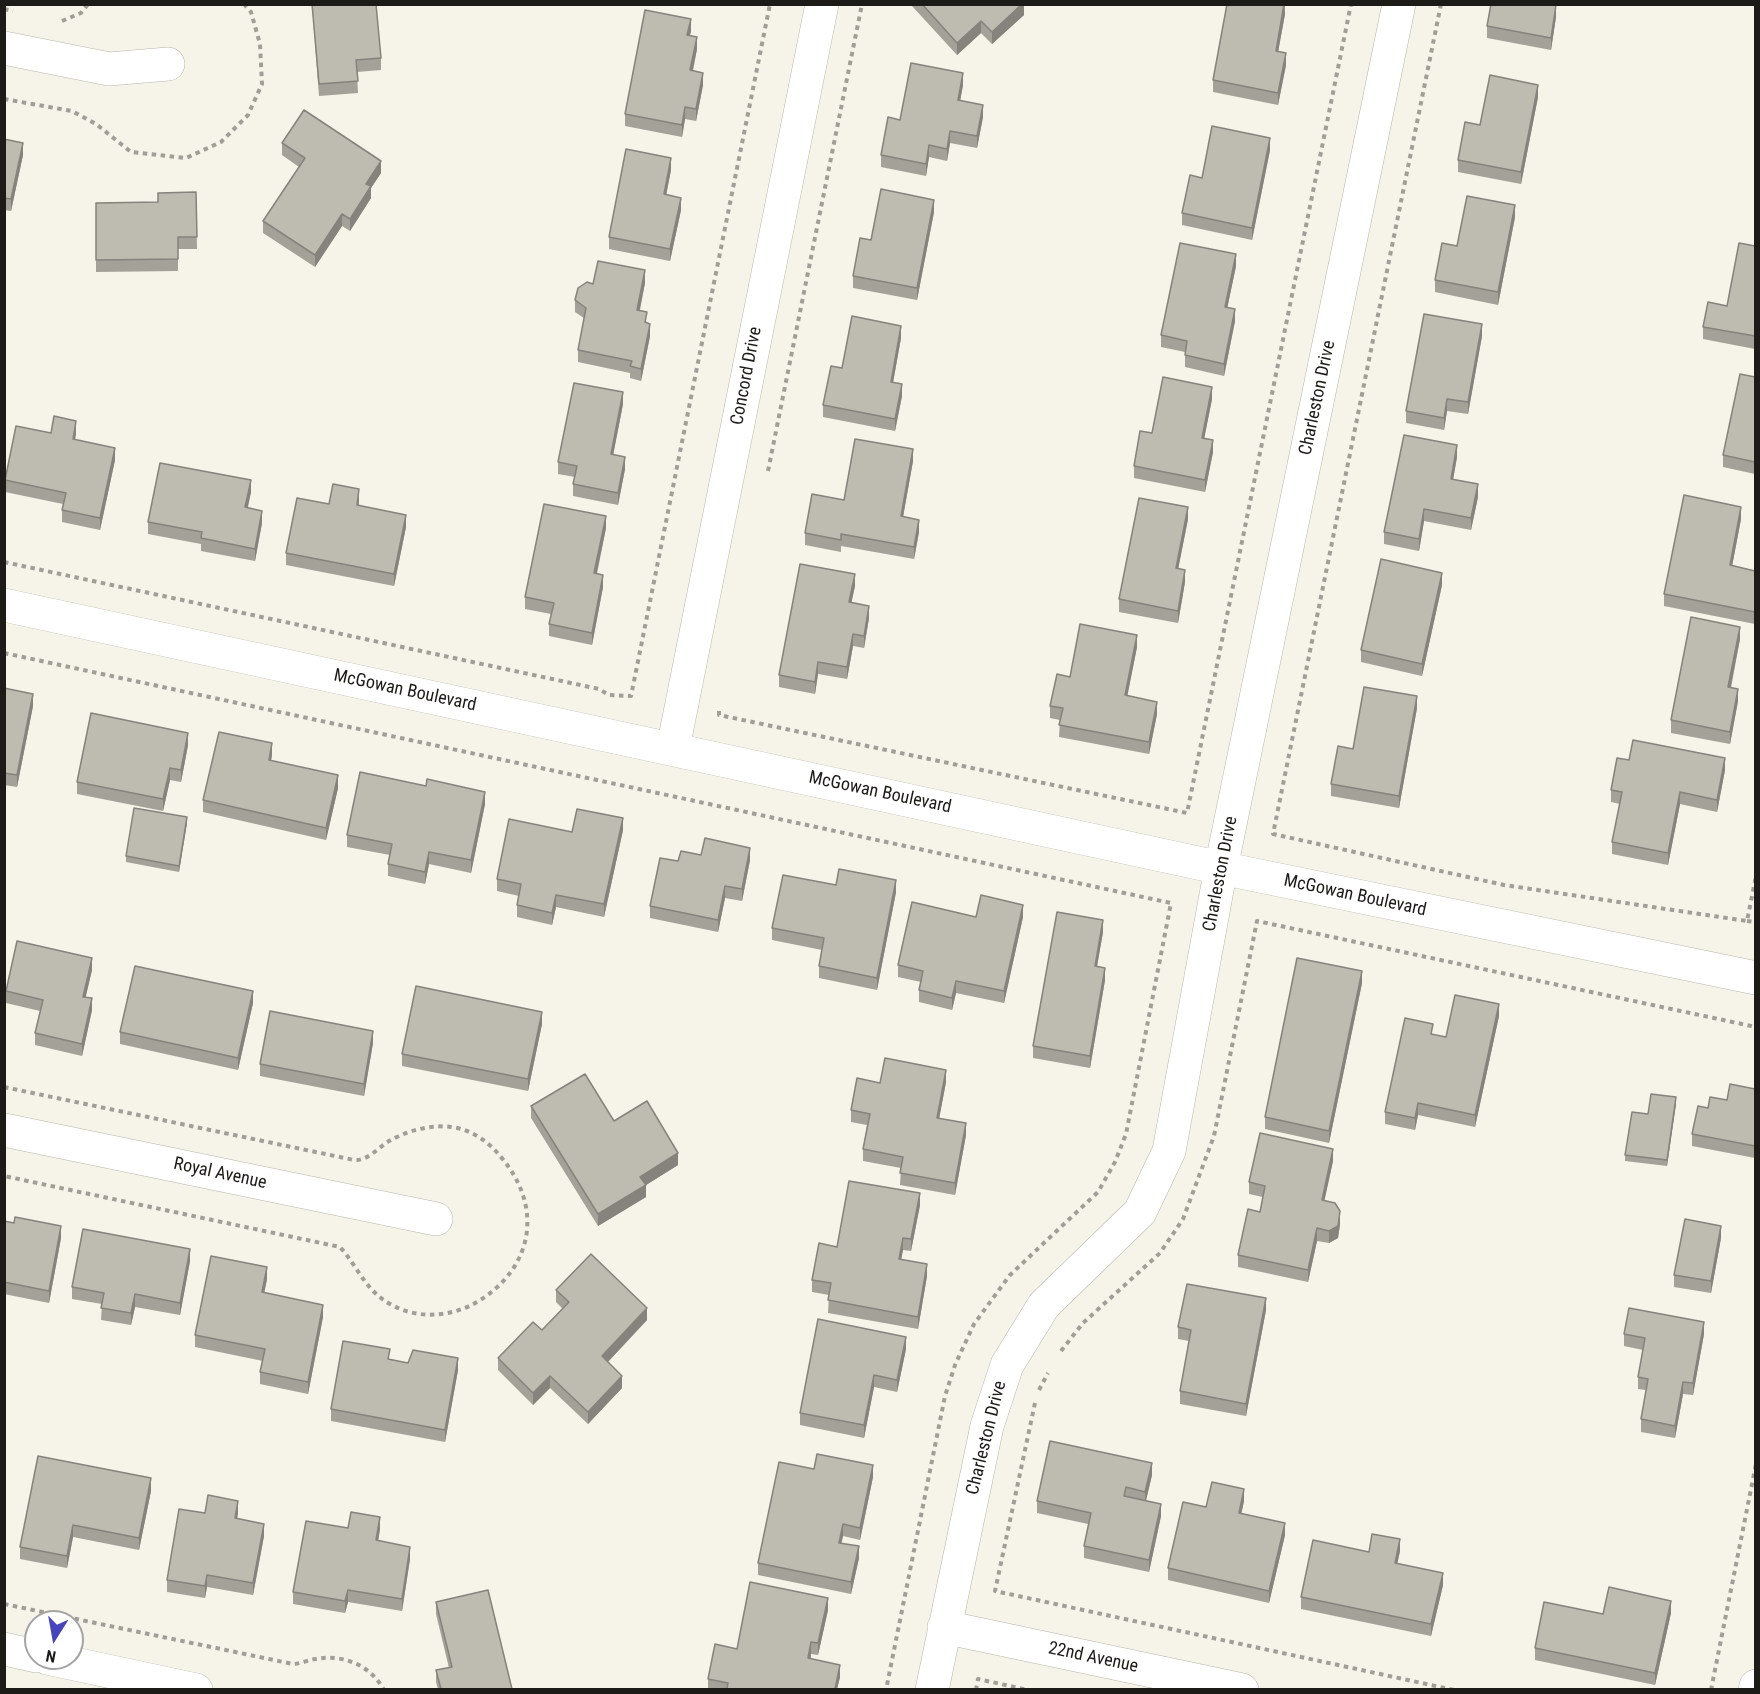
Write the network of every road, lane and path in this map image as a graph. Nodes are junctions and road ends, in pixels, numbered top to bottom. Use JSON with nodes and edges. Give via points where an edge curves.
{"nodes":[{"id":1,"x":88,"y":4,"type":"edge"},
{"id":2,"x":244,"y":4,"type":"edge"},
{"id":3,"x":770,"y":4,"type":"edge"},
{"id":4,"x":822,"y":4,"type":"edge"},
{"id":5,"x":862,"y":4,"type":"edge"},
{"id":6,"x":1351,"y":4,"type":"edge"},
{"id":7,"x":1399,"y":4,"type":"edge"},
{"id":8,"x":1441,"y":4,"type":"edge"},
{"id":9,"x":4,"y":9,"type":"edge"},
{"id":10,"x":16,"y":12,"type":"dead end"},
{"id":11,"x":51,"y":19,"type":"dead end"},
{"id":12,"x":4,"y":48,"type":"edge"},
{"id":13,"x":168,"y":64,"type":"dead end"},
{"id":14,"x":4,"y":99,"type":"edge"},
{"id":15,"x":766,"y":482,"type":"dead end"},
{"id":16,"x":4,"y":562,"type":"edge"},
{"id":17,"x":4,"y":605,"type":"edge"},
{"id":18,"x":4,"y":652,"type":"edge"},
{"id":19,"x":721,"y":703,"type":"dead end"},
{"id":20,"x":673,"y":748,"type":"junction"},
{"id":21,"x":1221,"y":868,"type":"junction"},
{"id":22,"x":1755,"y":876,"type":"edge"},
{"id":23,"x":1171,"y":903,"type":"dead end"},
{"id":24,"x":1257,"y":921,"type":"dead end"},
{"id":25,"x":1747,"y":921,"type":"junction"},
{"id":26,"x":1755,"y":922,"type":"edge"},
{"id":27,"x":1755,"y":978,"type":"edge"},
{"id":28,"x":1755,"y":1027,"type":"edge"},
{"id":29,"x":4,"y":1130,"type":"edge"},
{"id":30,"x":436,"y":1219,"type":"dead end"},
{"id":31,"x":1755,"y":1464,"type":"edge"},
{"id":32,"x":995,"y":1591,"type":"dead end"},
{"id":33,"x":4,"y":1605,"type":"edge"},
{"id":34,"x":944,"y":1627,"type":"junction"},
{"id":35,"x":4,"y":1649,"type":"edge"},
{"id":36,"x":24,"y":1653,"type":"edge"},
{"id":37,"x":84,"y":1666,"type":"edge"},
{"id":38,"x":196,"y":1689,"type":"edge"},
{"id":39,"x":384,"y":1689,"type":"edge"},
{"id":40,"x":932,"y":1689,"type":"edge"},
{"id":41,"x":976,"y":1689,"type":"edge"},
{"id":42,"x":1028,"y":1689,"type":"edge"},
{"id":43,"x":1242,"y":1689,"type":"edge"},
{"id":44,"x":1454,"y":1689,"type":"edge"},
{"id":45,"x":1711,"y":1689,"type":"edge"}],
"edges":[{"from":1,"to":11,"type":"path","via":[[81,13],[62,22]]},
{"from":2,"to":14,"type":"path","via":[[251,12],[260,44],[262,84],[248,115],[221,142],[186,158],[131,152],[96,124],[72,111]]},
{"from":3,"to":16,"type":"path","via":[[631,696],[609,695],[588,687]]},
{"from":4,"to":20,"type":"street","name":"Concord Drive"},
{"from":5,"to":15,"type":"path"},
{"from":6,"to":19,"type":"path","via":[[1187,813],[719,715]]},
{"from":7,"to":21,"type":"street","name":"Charleston Drive"},
{"from":8,"to":25,"type":"path","via":[[1273,834],[1504,885]]},
{"from":9,"to":10,"type":"path"},
{"from":12,"to":13,"type":"street","via":[[110,69]]},
{"from":17,"to":20,"type":"street","name":"McGowan Boulevard"},
{"from":18,"to":23,"type":"path"},
{"from":20,"to":21,"type":"street","name":"McGowan Boulevard"},
{"from":21,"to":27,"type":"street","name":"McGowan Boulevard"},
{"from":21,"to":34,"type":"street","name":"Charleston Drive","via":[[1169,1151],[1140,1212],[1044,1305],[1007,1365],[987,1426]]},
{"from":22,"to":25,"type":"path"},
{"from":24,"to":28,"type":"path"},
{"from":25,"to":26,"type":"path"},
{"from":29,"to":30,"type":"street","name":"Royal Avenue"},
{"from":31,"to":45,"type":"path"},
{"from":32,"to":44,"type":"path"},
{"from":33,"to":39,"type":"path","via":[[292,1664],[318,1658],[348,1659],[370,1671]]},
{"from":34,"to":40,"type":"street","name":"Charleston Drive"},
{"from":34,"to":43,"type":"street","name":"22nd Avenue"},
{"from":35,"to":36,"type":"street"},
{"from":37,"to":38,"type":"street"},
{"from":41,"to":42,"type":"path","via":[[978,1679]]}]}
